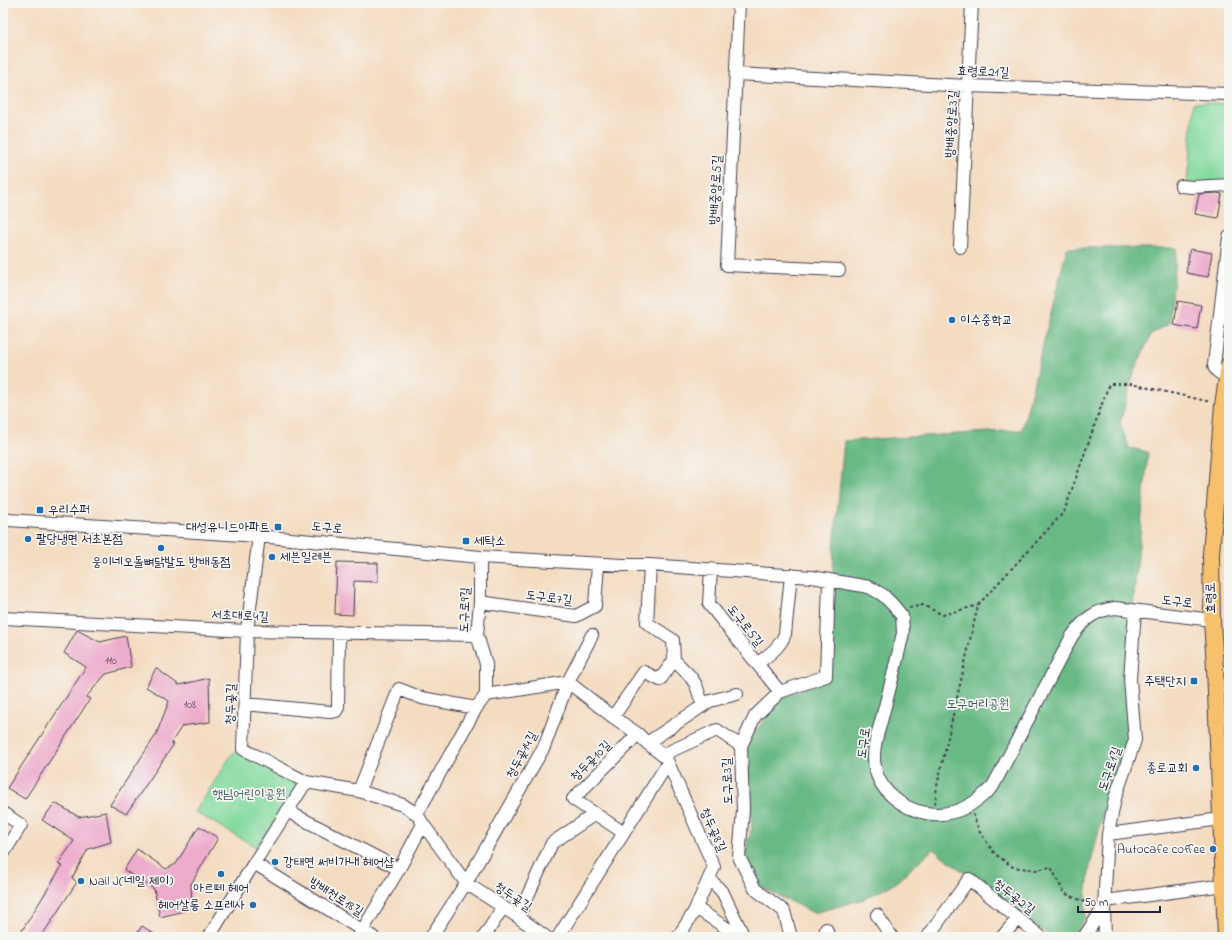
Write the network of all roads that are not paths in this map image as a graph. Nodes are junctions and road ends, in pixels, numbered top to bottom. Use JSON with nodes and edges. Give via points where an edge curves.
{"nodes":[{"id":1,"x":739,"y":3,"type":"edge"},
{"id":2,"x":972,"y":3,"type":"edge"},
{"id":3,"x":736,"y":74,"type":"junction"},
{"id":4,"x":968,"y":86,"type":"junction"},
{"id":5,"x":1229,"y":94,"type":"edge"},
{"id":6,"x":1229,"y":184,"type":"edge"},
{"id":7,"x":1181,"y":186,"type":"dead end"},
{"id":8,"x":1229,"y":237,"type":"edge"},
{"id":9,"x":960,"y":246,"type":"dead end"},
{"id":10,"x":839,"y":270,"type":"dead end"},
{"id":11,"x":1228,"y":373,"type":"edge"},
{"id":12,"x":5,"y":522,"type":"edge"},
{"id":13,"x":259,"y":536,"type":"junction"},
{"id":14,"x":480,"y":557,"type":"junction"},
{"id":15,"x":598,"y":564,"type":"junction"},
{"id":16,"x":650,"y":565,"type":"junction"},
{"id":17,"x":711,"y":569,"type":"junction"},
{"id":18,"x":791,"y":575,"type":"junction"},
{"id":19,"x":830,"y":580,"type":"junction"},
{"id":20,"x":480,"y":602,"type":"junction"},
{"id":21,"x":1135,"y":611,"type":"junction"},
{"id":22,"x":3,"y":618,"type":"edge"},
{"id":23,"x":1212,"y":620,"type":"junction"},
{"id":24,"x":247,"y":631,"type":"junction"},
{"id":25,"x":339,"y":632,"type":"junction"},
{"id":26,"x":477,"y":635,"type":"junction"},
{"id":27,"x":592,"y":635,"type":"dead end"},
{"id":28,"x":674,"y":660,"type":"junction"},
{"id":29,"x":757,"y":664,"type":"junction"},
{"id":30,"x":568,"y":682,"type":"junction"},
{"id":31,"x":780,"y":692,"type":"junction"},
{"id":32,"x":737,"y":694,"type":"dead end"},
{"id":33,"x":486,"y":695,"type":"junction"},
{"id":34,"x":245,"y":704,"type":"junction"},
{"id":35,"x":703,"y":706,"type":"junction"},
{"id":36,"x":476,"y":708,"type":"junction"},
{"id":37,"x":613,"y":717,"type":"junction"},
{"id":38,"x":638,"y":734,"type":"junction"},
{"id":39,"x":647,"y":743,"type":"junction"},
{"id":40,"x":740,"y":746,"type":"junction"},
{"id":41,"x":665,"y":759,"type":"junction"},
{"id":42,"x":306,"y":782,"type":"junction"},
{"id":43,"x":360,"y":792,"type":"junction"},
{"id":44,"x":287,"y":811,"type":"junction"},
{"id":45,"x":3,"y":813,"type":"edge"},
{"id":46,"x":595,"y":814,"type":"junction"},
{"id":47,"x":420,"y":819,"type":"junction"},
{"id":48,"x":1221,"y":819,"type":"junction"},
{"id":49,"x":624,"y":833,"type":"junction"},
{"id":50,"x":1108,"y":834,"type":"junction"},
{"id":51,"x":3,"y":854,"type":"edge"},
{"id":52,"x":254,"y":863,"type":"junction"},
{"id":53,"x":399,"y":869,"type":"junction"},
{"id":54,"x":709,"y":878,"type":"junction"},
{"id":55,"x":466,"y":883,"type":"junction"},
{"id":56,"x":1224,"y":885,"type":"junction"},
{"id":57,"x":1105,"y":904,"type":"junction"},
{"id":58,"x":503,"y":907,"type":"junction"},
{"id":59,"x":696,"y":908,"type":"junction"},
{"id":60,"x":877,"y":915,"type":"dead end"},
{"id":61,"x":518,"y":917,"type":"junction"},
{"id":62,"x":1018,"y":918,"type":"junction"},
{"id":63,"x":360,"y":934,"type":"edge"},
{"id":64,"x":209,"y":937,"type":"edge"},
{"id":65,"x":373,"y":937,"type":"edge"},
{"id":66,"x":431,"y":937,"type":"edge"},
{"id":67,"x":484,"y":937,"type":"edge"},
{"id":68,"x":546,"y":937,"type":"edge"},
{"id":69,"x":558,"y":937,"type":"edge"},
{"id":70,"x":678,"y":937,"type":"edge"},
{"id":71,"x":740,"y":937,"type":"edge"},
{"id":72,"x":744,"y":937,"type":"edge"},
{"id":73,"x":792,"y":937,"type":"edge"},
{"id":74,"x":892,"y":937,"type":"edge"},
{"id":75,"x":929,"y":937,"type":"edge"},
{"id":76,"x":1002,"y":937,"type":"edge"},
{"id":77,"x":1041,"y":937,"type":"edge"},
{"id":78,"x":1084,"y":937,"type":"edge"},
{"id":79,"x":1106,"y":937,"type":"edge"},
{"id":80,"x":1226,"y":937,"type":"edge"}],
"edges":[{"from":1,"to":3,"type":"street","name":"방배중앙로5길"},
{"from":2,"to":4,"type":"street","name":"방배중앙로3길"},
{"from":3,"to":4,"type":"street","name":"효령로21길"},
{"from":3,"to":10,"type":"street","name":"방배중앙로5길","via":[[727,265]]},
{"from":4,"to":5,"type":"street","name":"효령로21길"},
{"from":4,"to":9,"type":"street","name":"방배중앙로3길"},
{"from":6,"to":7,"type":"street"},
{"from":8,"to":11,"type":"street","name":"효령로","via":[[1214,365],[1217,372]]},
{"from":11,"to":23,"type":"main road","name":"효령로","via":[[1210,554]]},
{"from":12,"to":13,"type":"street","name":"도구로"},
{"from":13,"to":14,"type":"street","name":"도구로"},
{"from":13,"to":24,"type":"street","name":"청두곶길"},
{"from":14,"to":15,"type":"street","name":"도구로"},
{"from":14,"to":20,"type":"street","name":"도구로9길"},
{"from":15,"to":16,"type":"street","name":"도구로"},
{"from":15,"to":20,"type":"street","name":"도구로7길","via":[[594,606],[576,616]]},
{"from":16,"to":17,"type":"street","name":"도구로"},
{"from":16,"to":28,"type":"street","via":[[646,623],[673,640]]},
{"from":17,"to":18,"type":"street","name":"도구로"},
{"from":17,"to":29,"type":"street","name":"도구로5길","via":[[709,604]]},
{"from":18,"to":19,"type":"street","name":"도구로"},
{"from":18,"to":29,"type":"street","via":[[785,634],[775,649]]},
{"from":19,"to":21,"type":"street","name":"도구로","via":[[869,587],[883,595],[902,616],[903,633],[875,747],[875,768],[885,787],[899,803],[918,812],[942,815],[970,805],[983,797],[993,786],[1072,636],[1081,624],[1102,610],[1115,608]]},
{"from":19,"to":31,"type":"street","name":"도구로3길","via":[[826,676]]},
{"from":20,"to":26,"type":"street","name":"도구로9길"},
{"from":21,"to":23,"type":"street","name":"도구로"},
{"from":21,"to":50,"type":"street","name":"도구로1길","via":[[1130,679],[1135,740],[1115,798]]},
{"from":22,"to":24,"type":"street","name":"서초대로4길"},
{"from":23,"to":48,"type":"main road","name":"효령로"},
{"from":24,"to":25,"type":"street","name":"서초대로4길"},
{"from":24,"to":34,"type":"street","name":"청두곶길"},
{"from":25,"to":26,"type":"street","name":"서초대로4길"},
{"from":25,"to":34,"type":"street","via":[[336,711]]},
{"from":26,"to":33,"type":"street","name":"도구로9길","via":[[486,664]]},
{"from":27,"to":30,"type":"street","name":"청두곶14길"},
{"from":28,"to":35,"type":"street","via":[[696,685]]},
{"from":28,"to":37,"type":"street","via":[[660,680],[644,672]]},
{"from":29,"to":31,"type":"street","name":"도구로5길"},
{"from":30,"to":33,"type":"street"},
{"from":30,"to":37,"type":"street","name":"청두곶8길"},
{"from":30,"to":55,"type":"street","name":"청두곶14길","via":[[544,747]]},
{"from":31,"to":40,"type":"street","name":"도구로3길","via":[[755,716]]},
{"from":32,"to":35,"type":"street","via":[[710,701]]},
{"from":33,"to":36,"type":"street"},
{"from":34,"to":42,"type":"street","name":"청두곶길","via":[[243,749]]},
{"from":35,"to":39,"type":"street"},
{"from":36,"to":43,"type":"street","via":[[422,698],[399,689]]},
{"from":36,"to":47,"type":"street"},
{"from":37,"to":38,"type":"street","name":"청두곶8길"},
{"from":38,"to":39,"type":"street","name":"청두곶8길"},
{"from":38,"to":46,"type":"street","name":"청두곶10길","via":[[573,799]]},
{"from":39,"to":41,"type":"street","name":"청두곶8길"},
{"from":40,"to":41,"type":"street","via":[[716,730]]},
{"from":40,"to":73,"type":"street","name":"도구로3길","via":[[743,810],[739,857],[755,889],[784,911]]},
{"from":41,"to":49,"type":"street"},
{"from":41,"to":54,"type":"street","name":"청두곶8길","via":[[714,868]]},
{"from":42,"to":43,"type":"street","name":"청두곶길"},
{"from":42,"to":44,"type":"street"},
{"from":43,"to":47,"type":"street","name":"청두곶길","via":[[403,805]]},
{"from":44,"to":52,"type":"street"},
{"from":44,"to":53,"type":"street"},
{"from":45,"to":51,"type":"street","via":[[21,825]]},
{"from":46,"to":49,"type":"street","name":"청두곶10길"},
{"from":46,"to":61,"type":"street","via":[[552,843]]},
{"from":47,"to":53,"type":"street"},
{"from":47,"to":55,"type":"street","name":"청두곶길"},
{"from":48,"to":50,"type":"street"},
{"from":48,"to":56,"type":"main road","name":"효령로"},
{"from":49,"to":69,"type":"street"},
{"from":50,"to":57,"type":"street","name":"도구로1길"},
{"from":52,"to":63,"type":"street","name":"방배천로18길"},
{"from":52,"to":64,"type":"street"},
{"from":53,"to":63,"type":"street"},
{"from":54,"to":59,"type":"street","name":"청두곶8길"},
{"from":54,"to":72,"type":"street","via":[[723,893]]},
{"from":55,"to":58,"type":"street","name":"청두곶길"},
{"from":55,"to":66,"type":"street","name":"청두곶14길"},
{"from":56,"to":57,"type":"street"},
{"from":56,"to":80,"type":"main road","name":"효령로"},
{"from":57,"to":78,"type":"street"},
{"from":57,"to":79,"type":"street","name":"도구로1길"},
{"from":58,"to":61,"type":"street","name":"청두곶길"},
{"from":58,"to":67,"type":"street"},
{"from":59,"to":70,"type":"street","name":"청두곶8길"},
{"from":59,"to":71,"type":"street"},
{"from":60,"to":74,"type":"street"},
{"from":61,"to":68,"type":"street","name":"청두곶길"},
{"from":62,"to":75,"type":"street","name":"청두곶2길","via":[[969,879]]},
{"from":62,"to":76,"type":"street"},
{"from":62,"to":77,"type":"street","name":"청두곶2길"},
{"from":63,"to":65,"type":"street","name":"방배천로18길"}]}
